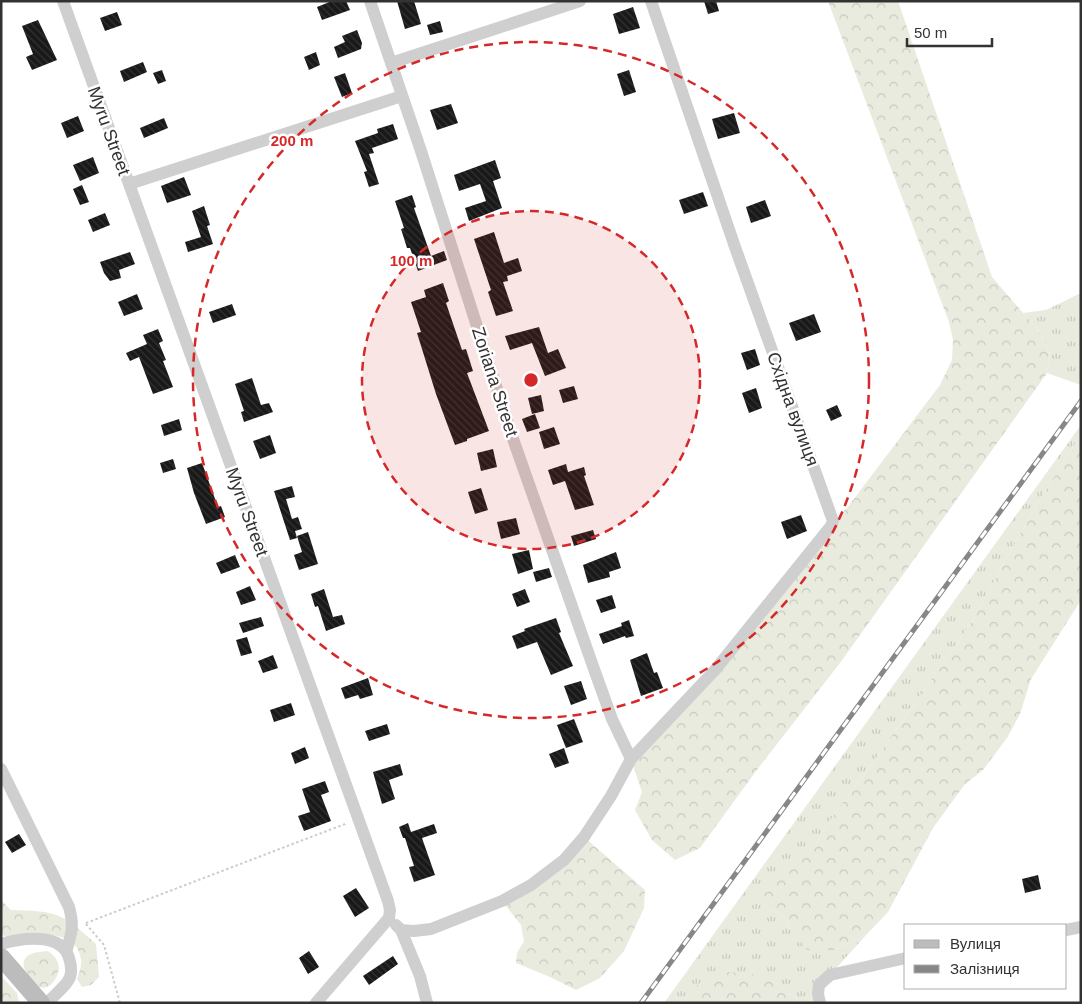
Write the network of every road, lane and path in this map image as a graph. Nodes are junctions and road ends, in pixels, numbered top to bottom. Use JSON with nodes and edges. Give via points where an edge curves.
{"nodes":[{"id":1,"x":63,"y":1,"type":"edge"},
{"id":2,"x":370,"y":1,"type":"edge"},
{"id":3,"x":580,"y":1,"type":"edge"},
{"id":4,"x":651,"y":1,"type":"edge"},
{"id":5,"x":392,"y":63,"type":"junction"},
{"id":6,"x":402,"y":96,"type":"junction"},
{"id":7,"x":129,"y":184,"type":"junction"},
{"id":8,"x":631,"y":759,"type":"junction"},
{"id":9,"x":1,"y":769,"type":"edge"},
{"id":10,"x":355,"y":809,"type":"junction"},
{"id":11,"x":389,"y":918,"type":"junction"},
{"id":12,"x":1080,"y":929,"type":"edge"},
{"id":13,"x":401,"y":930,"type":"junction"},
{"id":14,"x":1067,"y":930,"type":"edge"},
{"id":15,"x":1,"y":944,"type":"edge"},
{"id":16,"x":67,"y":949,"type":"junction"},
{"id":17,"x":1,"y":956,"type":"edge"},
{"id":18,"x":904,"y":958,"type":"edge"},
{"id":19,"x":26,"y":985,"type":"junction"},
{"id":20,"x":27,"y":1003,"type":"edge"},
{"id":21,"x":41,"y":1003,"type":"edge"},
{"id":22,"x":47,"y":1003,"type":"edge"},
{"id":23,"x":120,"y":1003,"type":"edge"},
{"id":24,"x":316,"y":1003,"type":"edge"},
{"id":25,"x":427,"y":1003,"type":"edge"},
{"id":26,"x":820,"y":1003,"type":"edge"}],
"edges":[{"from":1,"to":7,"type":"street","name":"Myru Street"},
{"from":2,"to":5,"type":"street","name":"Zoriana Street"},
{"from":3,"to":5,"type":"street"},
{"from":4,"to":8,"type":"street","name":"Східна вулиця","via":[[833,521],[716,670]]},
{"from":5,"to":6,"type":"street","name":"Zoriana Street"},
{"from":6,"to":7,"type":"street"},
{"from":6,"to":8,"type":"street","name":"Zoriana Street","via":[[512,436],[612,719]]},
{"from":7,"to":10,"type":"street","name":"Myru Street"},
{"from":8,"to":13,"type":"street","via":[[584,837],[564,860],[531,886],[431,929]]},
{"from":9,"to":16,"type":"street","via":[[70,907],[73,923]]},
{"from":10,"to":11,"type":"street","name":"Myru Street","via":[[388,901]]},
{"from":10,"to":23,"type":"path","via":[[345,824],[86,923],[104,945]]},
{"from":11,"to":13,"type":"street"},
{"from":11,"to":24,"type":"street"},
{"from":12,"to":14,"type":"street"},
{"from":13,"to":25,"type":"street"},
{"from":15,"to":16,"type":"street","via":[[33,939],[54,942]]},
{"from":16,"to":22,"type":"street","via":[[70,978]]},
{"from":17,"to":19,"type":"main road"},
{"from":18,"to":26,"type":"street","via":[[830,975],[819,985]]},
{"from":19,"to":20,"type":"street"},
{"from":19,"to":21,"type":"main road"}]}
